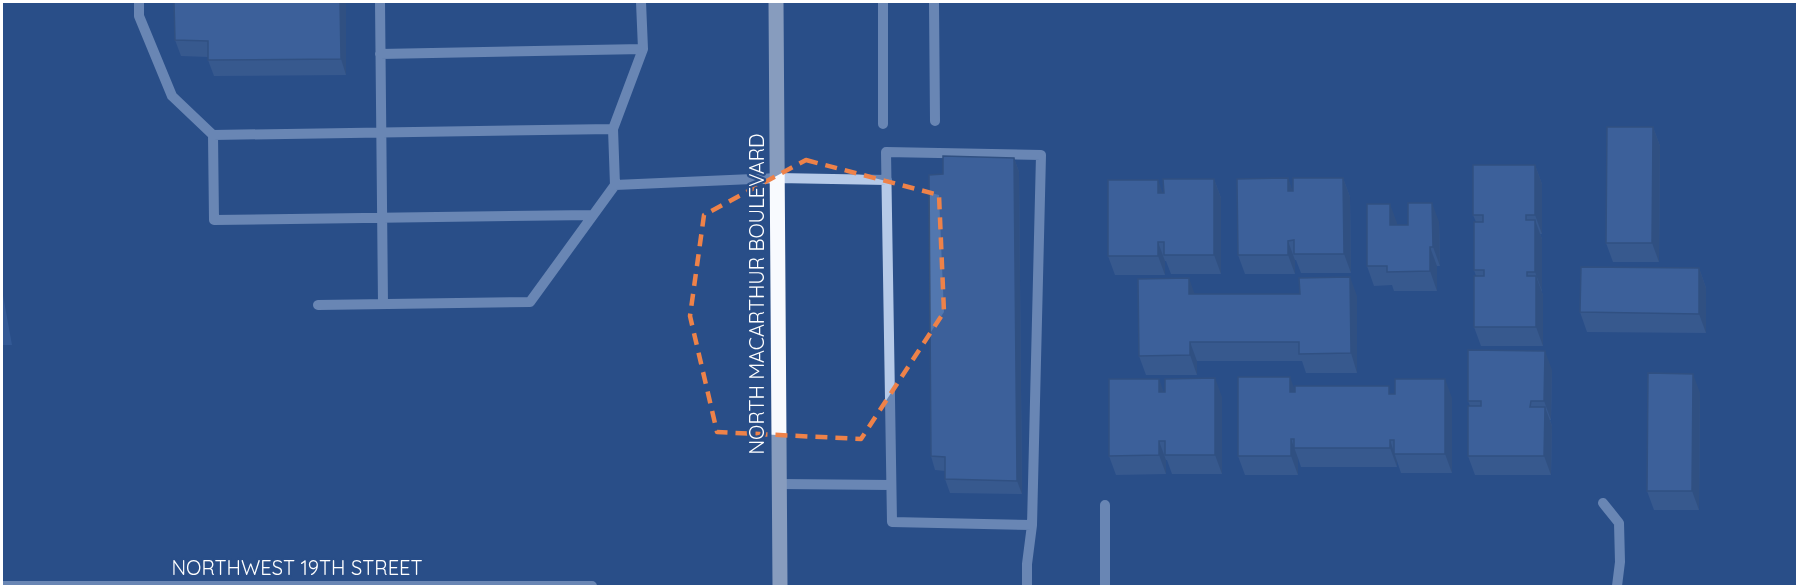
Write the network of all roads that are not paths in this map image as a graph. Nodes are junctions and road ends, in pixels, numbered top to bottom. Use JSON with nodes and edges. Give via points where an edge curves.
{"nodes":[{"id":1,"x":139,"y":2,"type":"edge"},
{"id":2,"x":380,"y":2,"type":"edge"},
{"id":3,"x":641,"y":2,"type":"edge"},
{"id":4,"x":776,"y":2,"type":"edge"},
{"id":5,"x":883,"y":2,"type":"edge"},
{"id":6,"x":934,"y":2,"type":"edge"},
{"id":7,"x":643,"y":48,"type":"junction"},
{"id":8,"x":380,"y":54,"type":"junction"},
{"id":9,"x":935,"y":121,"type":"dead end"},
{"id":10,"x":883,"y":124,"type":"dead end"},
{"id":11,"x":613,"y":129,"type":"junction"},
{"id":12,"x":381,"y":132,"type":"junction"},
{"id":13,"x":213,"y":135,"type":"junction"},
{"id":14,"x":778,"y":178,"type":"junction"},
{"id":15,"x":886,"y":180,"type":"junction"},
{"id":16,"x":615,"y":185,"type":"junction"},
{"id":17,"x":593,"y":215,"type":"junction"},
{"id":18,"x":382,"y":218,"type":"junction"},
{"id":19,"x":383,"y":304,"type":"junction"},
{"id":20,"x":318,"y":305,"type":"dead end"},
{"id":21,"x":780,"y":484,"type":"junction"},
{"id":22,"x":891,"y":485,"type":"junction"},
{"id":23,"x":1603,"y":503,"type":"dead end"},
{"id":24,"x":1105,"y":505,"type":"dead end"},
{"id":25,"x":1032,"y":525,"type":"junction"},
{"id":26,"x":2,"y":586,"type":"edge"},
{"id":27,"x":506,"y":586,"type":"edge"},
{"id":28,"x":592,"y":586,"type":"edge"},
{"id":29,"x":780,"y":586,"type":"edge"},
{"id":30,"x":1027,"y":586,"type":"edge"},
{"id":31,"x":1105,"y":586,"type":"edge"},
{"id":32,"x":1617,"y":586,"type":"edge"}],
"edges":[{"from":1,"to":13,"type":"street","via":[[139,16],[172,96]]},
{"from":2,"to":8,"type":"street"},
{"from":3,"to":7,"type":"street"},
{"from":4,"to":14,"type":"main road","name":"NORTH MACARTHUR BOULEVARD"},
{"from":5,"to":10,"type":"street"},
{"from":6,"to":9,"type":"street"},
{"from":7,"to":8,"type":"street"},
{"from":7,"to":11,"type":"street"},
{"from":8,"to":12,"type":"street"},
{"from":11,"to":12,"type":"street"},
{"from":11,"to":16,"type":"street"},
{"from":12,"to":13,"type":"street"},
{"from":12,"to":18,"type":"street"},
{"from":13,"to":18,"type":"street","via":[[214,220]]},
{"from":14,"to":15,"type":"street"},
{"from":14,"to":16,"type":"street"},
{"from":14,"to":21,"type":"main road","name":"NORTH MACARTHUR BOULEVARD"},
{"from":15,"to":22,"type":"street"},
{"from":15,"to":25,"type":"street","via":[[886,152],[1041,155]]},
{"from":16,"to":17,"type":"street"},
{"from":17,"to":18,"type":"street"},
{"from":17,"to":19,"type":"street","via":[[530,302]]},
{"from":18,"to":19,"type":"street"},
{"from":19,"to":20,"type":"street"},
{"from":21,"to":22,"type":"street"},
{"from":21,"to":29,"type":"main road","name":"NORTH MACARTHUR BOULEVARD"},
{"from":22,"to":25,"type":"street","via":[[891,522]]},
{"from":23,"to":32,"type":"street","via":[[1619,523]]},
{"from":24,"to":31,"type":"street"},
{"from":25,"to":30,"type":"street"},
{"from":26,"to":27,"type":"street","name":"NORTHWEST 19TH STREET"},
{"from":27,"to":28,"type":"street","name":"NORTHWEST 19TH STREET"}]}
